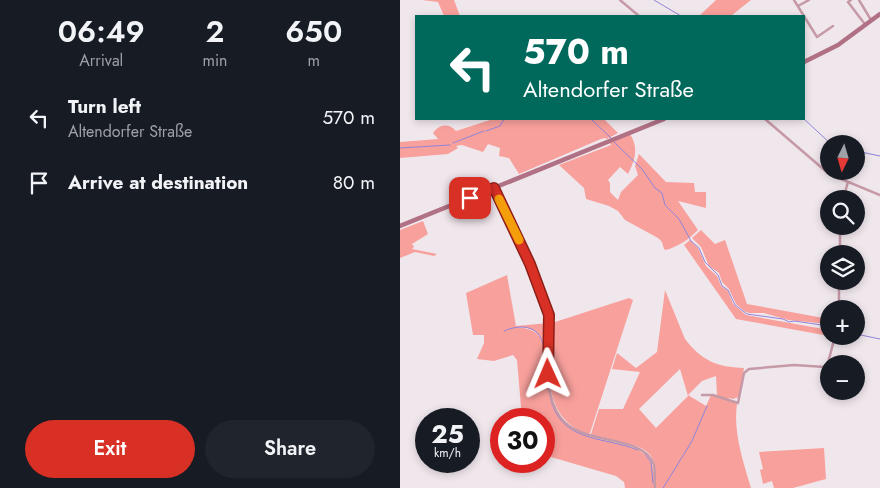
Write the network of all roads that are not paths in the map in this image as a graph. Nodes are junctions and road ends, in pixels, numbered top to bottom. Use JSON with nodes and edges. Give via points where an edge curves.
{"nodes":[{"id":1,"x":620,"y":0,"type":"edge"},
{"id":2,"x":794,"y":0,"type":"edge"},
{"id":3,"x":809,"y":0,"type":"edge"},
{"id":4,"x":851,"y":0,"type":"edge"},
{"id":5,"x":859,"y":0,"type":"edge"},
{"id":6,"x":798,"y":6,"type":"junction"},
{"id":7,"x":880,"y":14,"type":"edge"},
{"id":8,"x":638,"y":15,"type":"edge"},
{"id":9,"x":804,"y":15,"type":"edge"},
{"id":10,"x":805,"y":17,"type":"edge"},
{"id":11,"x":872,"y":22,"type":"junction"},
{"id":12,"x":864,"y":23,"type":"dead end"},
{"id":13,"x":833,"y":26,"type":"dead end"},
{"id":14,"x":805,"y":62,"type":"edge"},
{"id":15,"x":662,"y":120,"type":"edge"},
{"id":16,"x":766,"y":120,"type":"edge"},
{"id":17,"x":848,"y":182,"type":"junction"},
{"id":18,"x":494,"y":188,"type":"junction"},
{"id":19,"x":846,"y":190,"type":"edge"},
{"id":20,"x":880,"y":195,"type":"edge"},
{"id":21,"x":400,"y":226,"type":"edge"},
{"id":22,"x":833,"y":345,"type":"edge"},
{"id":23,"x":702,"y":395,"type":"dead end"},
{"id":24,"x":655,"y":488,"type":"edge"}],
"edges":[{"from":1,"to":8,"type":"street"},
{"from":2,"to":6,"type":"street"},
{"from":3,"to":6,"type":"street"},
{"from":4,"to":12,"type":"street","via":[[848,2]]},
{"from":5,"to":11,"type":"street"},
{"from":6,"to":9,"type":"street"},
{"from":7,"to":11,"type":"street"},
{"from":10,"to":13,"type":"street","via":[[817,37]]},
{"from":11,"to":14,"type":"street","via":[[838,45]]},
{"from":15,"to":18,"type":"street"},
{"from":16,"to":17,"type":"street","via":[[826,172]]},
{"from":17,"to":19,"type":"street"},
{"from":17,"to":20,"type":"street"},
{"from":18,"to":21,"type":"street"},
{"from":18,"to":24,"type":"street","via":[[530,264],[549,315],[548,374],[556,411],[565,424],[577,432],[632,446],[646,453],[654,465]]},
{"from":22,"to":23,"type":"street","via":[[825,367],[749,369],[744,373],[738,403]]}]}
